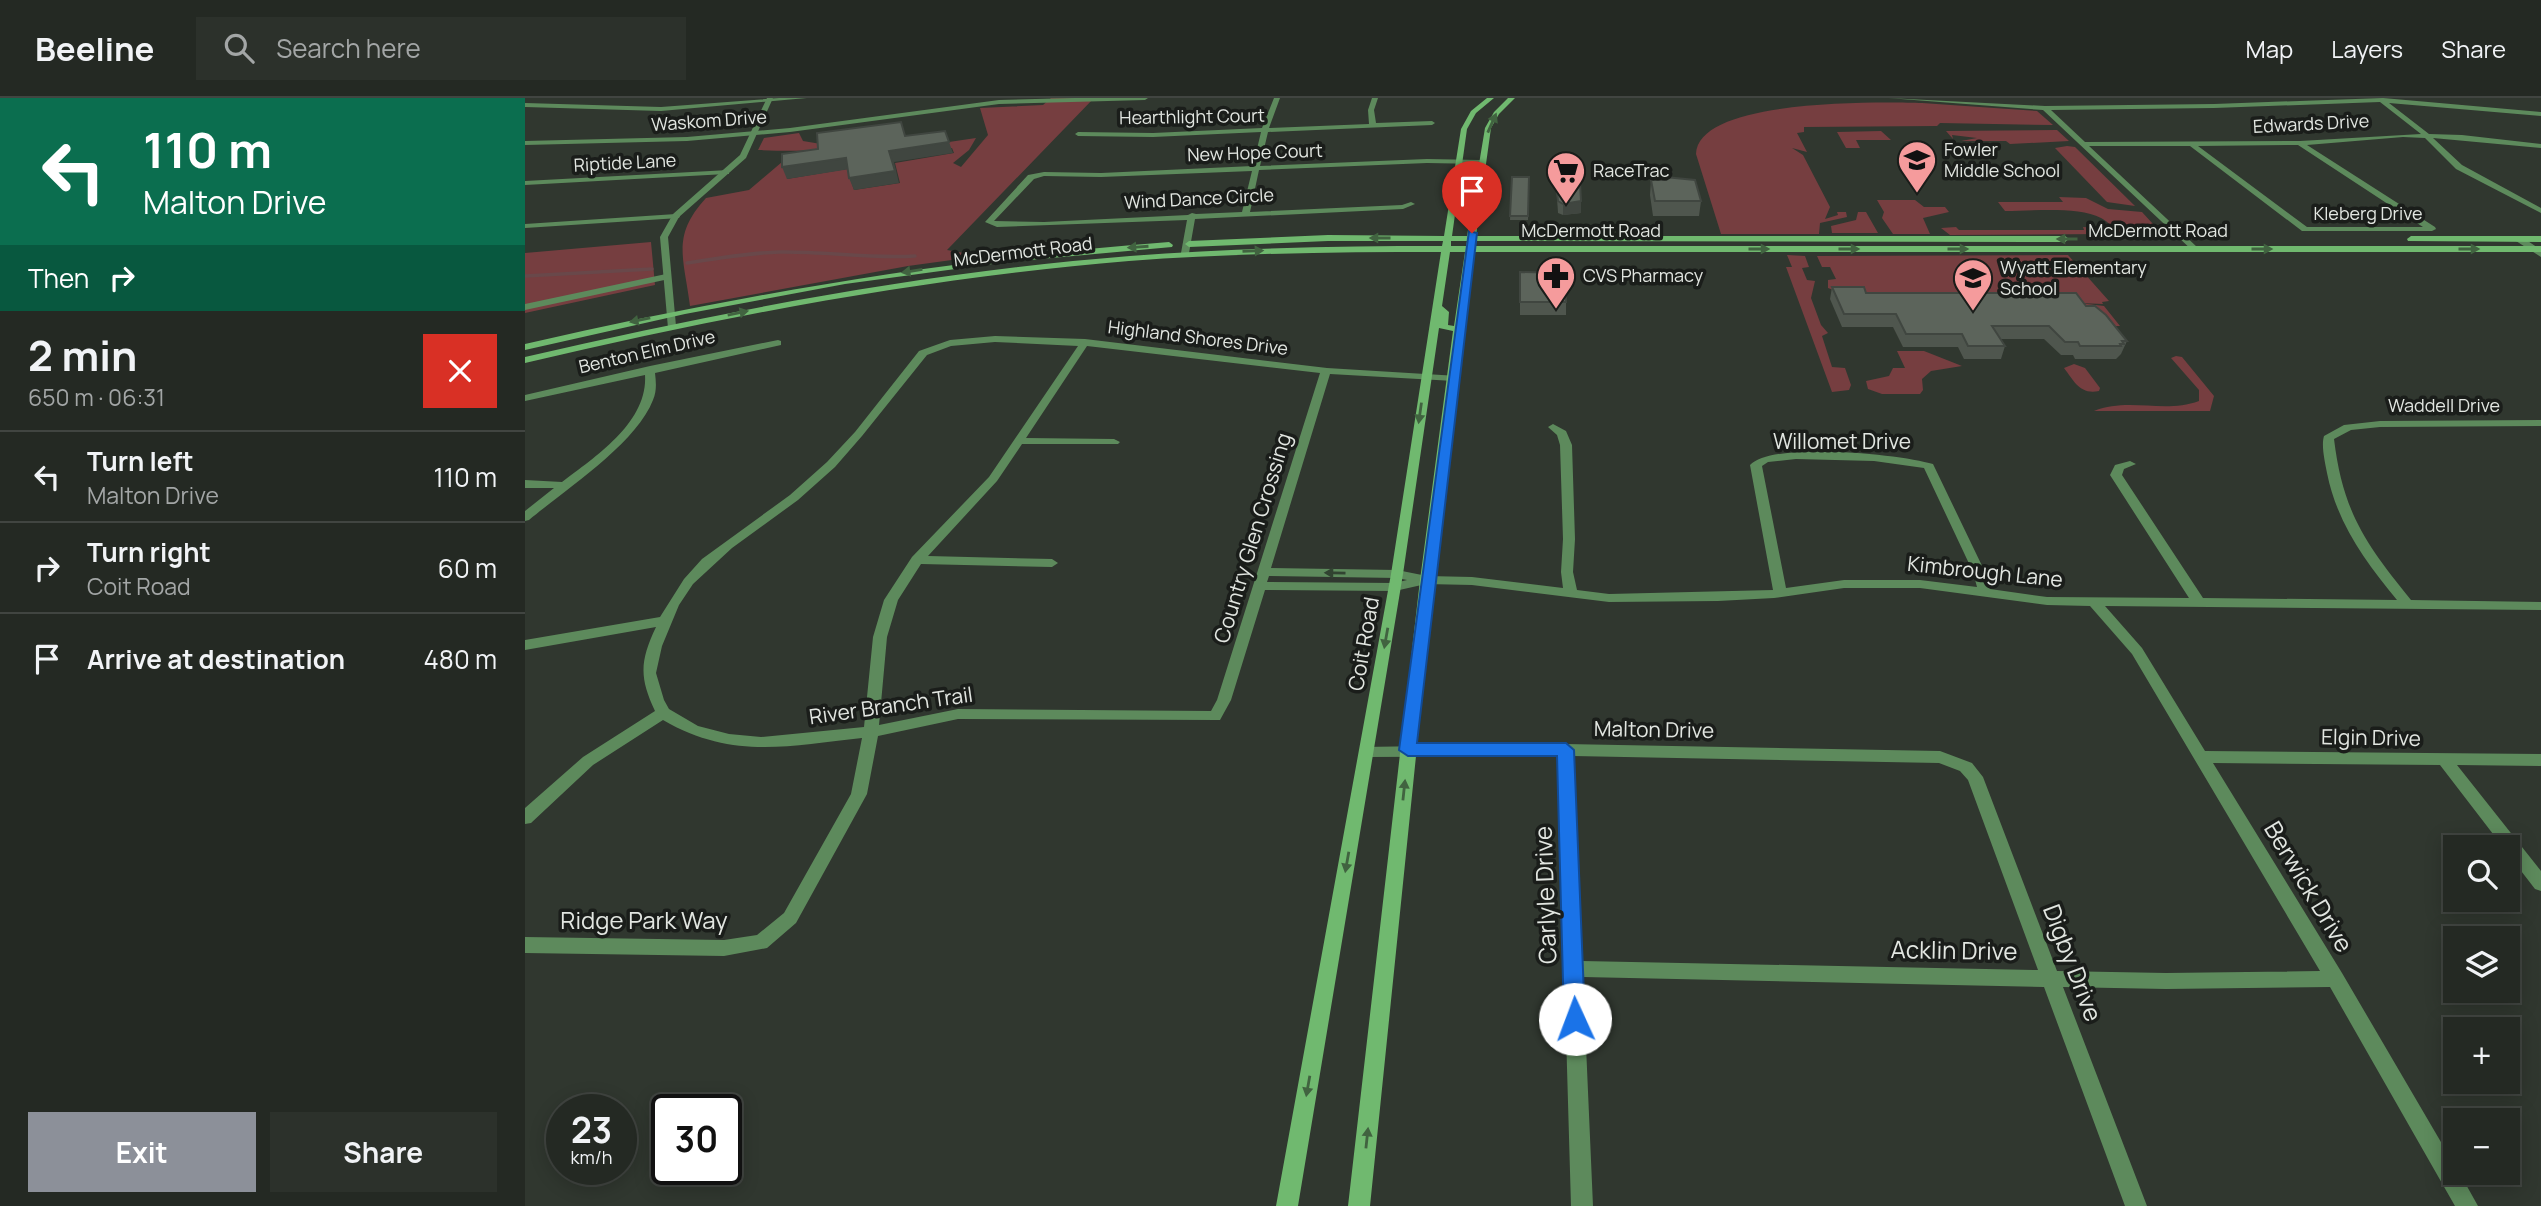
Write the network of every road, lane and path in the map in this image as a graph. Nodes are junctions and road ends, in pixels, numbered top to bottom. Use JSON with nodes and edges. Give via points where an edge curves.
{"nodes":[{"id":1,"x":804,"y":98,"type":"edge"},
{"id":2,"x":1145,"y":98,"type":"edge"},
{"id":3,"x":1271,"y":98,"type":"edge"},
{"id":4,"x":1277,"y":98,"type":"edge"},
{"id":5,"x":1375,"y":98,"type":"edge"},
{"id":6,"x":1491,"y":98,"type":"edge"},
{"id":7,"x":1512,"y":98,"type":"edge"},
{"id":8,"x":1891,"y":98,"type":"edge"},
{"id":9,"x":2125,"y":98,"type":"edge"},
{"id":10,"x":1049,"y":99,"type":"edge"},
{"id":11,"x":2380,"y":99,"type":"edge"},
{"id":12,"x":769,"y":100,"type":"edge"},
{"id":13,"x":525,"y":105,"type":"edge"},
{"id":14,"x":2136,"y":107,"type":"junction"},
{"id":15,"x":2045,"y":108,"type":"junction"},
{"id":16,"x":2541,"y":114,"type":"edge"},
{"id":17,"x":1432,"y":123,"type":"dead end"},
{"id":18,"x":1373,"y":125,"type":"junction"},
{"id":19,"x":1267,"y":131,"type":"junction"},
{"id":20,"x":753,"y":134,"type":"junction"},
{"id":21,"x":1078,"y":134,"type":"dead end"},
{"id":22,"x":2423,"y":135,"type":"junction"},
{"id":23,"x":525,"y":143,"type":"edge"},
{"id":24,"x":2300,"y":143,"type":"junction"},
{"id":25,"x":2082,"y":144,"type":"junction"},
{"id":26,"x":2193,"y":145,"type":"junction"},
{"id":27,"x":2541,"y":146,"type":"edge"},
{"id":28,"x":1459,"y":161,"type":"junction"},
{"id":29,"x":1481,"y":162,"type":"junction"},
{"id":30,"x":1258,"y":168,"type":"junction"},
{"id":31,"x":726,"y":172,"type":"junction"},
{"id":32,"x":525,"y":183,"type":"edge"},
{"id":33,"x":1411,"y":204,"type":"dead end"},
{"id":34,"x":2541,"y":211,"type":"edge"},
{"id":35,"x":1246,"y":213,"type":"junction"},
{"id":36,"x":1192,"y":215,"type":"junction"},
{"id":37,"x":676,"y":216,"type":"junction"},
{"id":38,"x":989,"y":222,"type":"joint"},
{"id":39,"x":525,"y":226,"type":"edge"},
{"id":40,"x":1471,"y":238,"type":"junction"},
{"id":41,"x":1706,"y":238,"type":"junction"},
{"id":42,"x":1884,"y":239,"type":"junction"},
{"id":43,"x":2184,"y":239,"type":"junction"},
{"id":44,"x":2390,"y":239,"type":"junction"},
{"id":45,"x":2519,"y":239,"type":"junction"},
{"id":46,"x":2541,"y":239,"type":"edge"},
{"id":47,"x":1447,"y":243,"type":"junction"},
{"id":48,"x":1186,"y":249,"type":"junction"},
{"id":49,"x":1470,"y":249,"type":"junction"},
{"id":50,"x":1709,"y":249,"type":"junction"},
{"id":51,"x":1890,"y":249,"type":"junction"},
{"id":52,"x":2194,"y":249,"type":"junction"},
{"id":53,"x":2404,"y":249,"type":"junction"},
{"id":54,"x":2539,"y":251,"type":"edge"},
{"id":55,"x":666,"y":275,"type":"junction"},
{"id":56,"x":1436,"y":306,"type":"junction"},
{"id":57,"x":525,"y":307,"type":"edge"},
{"id":58,"x":670,"y":314,"type":"junction"},
{"id":59,"x":671,"y":326,"type":"junction"},
{"id":60,"x":1459,"y":329,"type":"junction"},
{"id":61,"x":1085,"y":342,"type":"junction"},
{"id":62,"x":778,"y":343,"type":"dead end"},
{"id":63,"x":525,"y":347,"type":"edge"},
{"id":64,"x":525,"y":360,"type":"edge"},
{"id":65,"x":650,"y":369,"type":"junction"},
{"id":66,"x":1326,"y":371,"type":"junction"},
{"id":67,"x":1425,"y":376,"type":"junction"},
{"id":68,"x":1454,"y":378,"type":"junction"},
{"id":69,"x":525,"y":398,"type":"edge"},
{"id":70,"x":2541,"y":423,"type":"edge"},
{"id":71,"x":1553,"y":426,"type":"dead end"},
{"id":72,"x":1019,"y":441,"type":"junction"},
{"id":73,"x":1114,"y":442,"type":"dead end"},
{"id":74,"x":2130,"y":464,"type":"dead end"},
{"id":75,"x":525,"y":484,"type":"edge"},
{"id":76,"x":562,"y":485,"type":"junction"},
{"id":77,"x":525,"y":517,"type":"edge"},
{"id":78,"x":917,"y":560,"type":"junction"},
{"id":79,"x":1052,"y":563,"type":"dead end"},
{"id":80,"x":1263,"y":572,"type":"junction"},
{"id":81,"x":1396,"y":580,"type":"junction"},
{"id":82,"x":1427,"y":580,"type":"junction"},
{"id":83,"x":1259,"y":586,"type":"junction"},
{"id":84,"x":1780,"y":591,"type":"junction"},
{"id":85,"x":1571,"y":594,"type":"junction"},
{"id":86,"x":1985,"y":594,"type":"junction"},
{"id":87,"x":2199,"y":601,"type":"junction"},
{"id":88,"x":2094,"y":603,"type":"junction"},
{"id":89,"x":2406,"y":603,"type":"junction"},
{"id":90,"x":2541,"y":606,"type":"edge"},
{"id":91,"x":664,"y":621,"type":"junction"},
{"id":92,"x":525,"y":645,"type":"edge"},
{"id":93,"x":663,"y":713,"type":"junction"},
{"id":94,"x":1215,"y":716,"type":"joint"},
{"id":95,"x":871,"y":732,"type":"junction"},
{"id":96,"x":1408,"y":750,"type":"junction"},
{"id":97,"x":1566,"y":750,"type":"junction"},
{"id":98,"x":1367,"y":751,"type":"junction"},
{"id":99,"x":1940,"y":757,"type":"joint"},
{"id":100,"x":2200,"y":757,"type":"junction"},
{"id":101,"x":2444,"y":759,"type":"junction"},
{"id":102,"x":2541,"y":760,"type":"edge"},
{"id":103,"x":525,"y":818,"type":"edge"},
{"id":104,"x":2541,"y":884,"type":"edge"},
{"id":105,"x":525,"y":945,"type":"edge"},
{"id":106,"x":1573,"y":969,"type":"junction"},
{"id":107,"x":2051,"y":977,"type":"junction"},
{"id":108,"x":2335,"y":979,"type":"junction"},
{"id":109,"x":1287,"y":1206,"type":"edge"},
{"id":110,"x":1359,"y":1206,"type":"edge"},
{"id":111,"x":1582,"y":1206,"type":"edge"},
{"id":112,"x":2136,"y":1206,"type":"edge"},
{"id":113,"x":2467,"y":1206,"type":"edge"}],
"edges":[{"from":1,"to":12,"type":"street"},
{"from":2,"to":10,"type":"street","name":"Waskom Drive"},
{"from":3,"to":4,"type":"street"},
{"from":4,"to":19,"type":"street","via":[[1268,114]]},
{"from":5,"to":18,"type":"street"},
{"from":6,"to":28,"type":"main road","name":"Coit Road","via":[[1473,112],[1464,129]]},
{"from":29,"to":7,"type":"main road","one_way":true,"via":[[1492,120]]},
{"from":8,"to":15,"type":"street"},
{"from":9,"to":14,"type":"street"},
{"from":10,"to":20,"type":"street","name":"Waskom Drive"},
{"from":11,"to":14,"type":"street"},
{"from":11,"to":16,"type":"street"},
{"from":11,"to":22,"type":"street"},
{"from":12,"to":13,"type":"street","via":[[626,109]]},
{"from":12,"to":20,"type":"street"},
{"from":14,"to":15,"type":"street"},
{"from":15,"to":25,"type":"street"},
{"from":17,"to":18,"type":"street","name":"Hearthlight Court"},
{"from":18,"to":19,"type":"street","name":"Hearthlight Court"},
{"from":19,"to":21,"type":"street","name":"Hearthlight Court"},
{"from":19,"to":30,"type":"street"},
{"from":20,"to":23,"type":"street","name":"Waskom Drive"},
{"from":20,"to":31,"type":"street","via":[[743,156]]},
{"from":22,"to":24,"type":"street","name":"Edwards Drive"},
{"from":22,"to":27,"type":"street","name":"Edwards Drive"},
{"from":22,"to":34,"type":"street","via":[[2459,167]]},
{"from":24,"to":26,"type":"street","name":"Edwards Drive"},
{"from":24,"to":26,"type":"street","name":"Kleberg Drive","via":[[2432,229],[2305,229]]},
{"from":25,"to":26,"type":"street","name":"Edwards Drive"},
{"from":25,"to":43,"type":"street"},
{"from":28,"to":29,"type":"street","name":"New Hope Court"},
{"from":28,"to":30,"type":"street","name":"New Hope Court"},
{"from":28,"to":47,"type":"main road","name":"Coit Road"},
{"from":29,"to":40,"type":"main road"},
{"from":30,"to":35,"type":"street"},
{"from":30,"to":38,"type":"street","name":"New Hope Court","via":[[1031,177]]},
{"from":31,"to":32,"type":"street","name":"Riptide Lane"},
{"from":31,"to":37,"type":"street"},
{"from":33,"to":35,"type":"street","name":"Wind Dance Circle"},
{"from":35,"to":36,"type":"street","name":"Wind Dance Circle"},
{"from":36,"to":38,"type":"street","name":"Wind Dance Circle","via":[[1044,224]]},
{"from":36,"to":48,"type":"street"},
{"from":37,"to":39,"type":"street"},
{"from":37,"to":55,"type":"street","via":[[664,237]]},
{"from":40,"to":41,"type":"main road","name":"McDermott Road"},
{"from":40,"to":47,"type":"main road","name":"McDermott Road"},
{"from":40,"to":49,"type":"main road"},
{"from":41,"to":42,"type":"main road","name":"McDermott Road"},
{"from":41,"to":50,"type":"main road"},
{"from":43,"to":42,"type":"main road","name":"McDermott Road","one_way":true},
{"from":42,"to":51,"type":"main road"},
{"from":43,"to":44,"type":"main road","name":"McDermott Road"},
{"from":43,"to":52,"type":"street"},
{"from":44,"to":45,"type":"main road","name":"McDermott Road"},
{"from":44,"to":53,"type":"main road"},
{"from":45,"to":46,"type":"main road","name":"McDermott Road"},
{"from":45,"to":54,"type":"street"},
{"from":47,"to":48,"type":"main road","name":"McDermott Road","via":[[1328,238]]},
{"from":47,"to":49,"type":"main road","name":"McDermott Road"},
{"from":47,"to":56,"type":"main road","name":"Coit Road"},
{"from":48,"to":58,"type":"main road","name":"McDermott Road","one_way":true,"via":[[1027,257],[923,269]]},
{"from":59,"to":48,"type":"main road","name":"McDermott Road","one_way":true,"via":[[907,284]]},
{"from":49,"to":50,"type":"main road","name":"McDermott Road"},
{"from":49,"to":60,"type":"main road"},
{"from":50,"to":51,"type":"main road","name":"McDermott Road","one_way":true},
{"from":51,"to":52,"type":"main road","name":"McDermott Road","one_way":true},
{"from":52,"to":53,"type":"main road","name":"McDermott Road","one_way":true},
{"from":53,"to":54,"type":"main road","name":"McDermott Road","one_way":true},
{"from":55,"to":57,"type":"street"},
{"from":55,"to":58,"type":"street"},
{"from":56,"to":60,"type":"main road","via":[[1444,312],[1443,327]]},
{"from":56,"to":67,"type":"main road","name":"Coit Road"},
{"from":58,"to":59,"type":"street"},
{"from":58,"to":63,"type":"main road","name":"McDermott Road","one_way":true},
{"from":59,"to":64,"type":"main road","name":"McDermott Road"},
{"from":60,"to":68,"type":"main road"},
{"from":61,"to":66,"type":"street","name":"Highland Shores Drive"},
{"from":61,"to":72,"type":"street"},
{"from":61,"to":91,"type":"street","name":"Highland Shores Drive","via":[[967,340],[938,344],[923,353],[820,475],[730,540],[696,571]]},
{"from":62,"to":65,"type":"street","name":"Benton Elm Drive"},
{"from":65,"to":69,"type":"street","name":"Benton Elm Drive"},
{"from":65,"to":76,"type":"street","via":[[651,391],[640,415],[624,435]]},
{"from":66,"to":67,"type":"street","name":"Highland Shores Drive"},
{"from":66,"to":80,"type":"street","name":"Country Glen Crossing"},
{"from":67,"to":68,"type":"street","name":"Highland Shores Drive"},
{"from":67,"to":81,"type":"main road","name":"Coit Road","one_way":true},
{"from":68,"to":82,"type":"main road"},
{"from":70,"to":89,"type":"street","name":"Waddell Drive","via":[[2380,424],[2348,427],[2328,438],[2331,475],[2342,512],[2365,552]]},
{"from":71,"to":85,"type":"street","via":[[1566,445]]},
{"from":72,"to":73,"type":"street"},
{"from":72,"to":78,"type":"street","via":[[988,486]]},
{"from":74,"to":87,"type":"street","via":[[2119,467],[2116,475]]},
{"from":75,"to":76,"type":"street"},
{"from":76,"to":77,"type":"street"},
{"from":78,"to":79,"type":"street"},
{"from":78,"to":95,"type":"street","via":[[891,600],[880,637]]},
{"from":81,"to":80,"type":"street","one_way":true},
{"from":80,"to":83,"type":"street","name":"Country Glen Crossing"},
{"from":81,"to":82,"type":"street","name":"Kimbrough Lane"},
{"from":81,"to":83,"type":"street"},
{"from":81,"to":98,"type":"main road","name":"Coit Road","one_way":true},
{"from":82,"to":85,"type":"street","name":"Kimbrough Lane"},
{"from":82,"to":96,"type":"main road"},
{"from":83,"to":94,"type":"street","name":"Country Glen Crossing"},
{"from":84,"to":85,"type":"street","name":"Kimbrough Lane","via":[[1718,597]]},
{"from":84,"to":86,"type":"street","name":"Kimbrough Lane","via":[[1844,584],[1920,584]]},
{"from":84,"to":86,"type":"street","name":"Willomet Drive","via":[[1756,466],[1766,459],[1790,457],[1882,458],[1918,460],[1929,466]]},
{"from":86,"to":88,"type":"street","name":"Kimbrough Lane"},
{"from":87,"to":88,"type":"street","name":"Kimbrough Lane"},
{"from":87,"to":89,"type":"street","name":"Kimbrough Lane"},
{"from":88,"to":100,"type":"street","name":"Berwick Drive","via":[[2137,651]]},
{"from":89,"to":90,"type":"street","name":"Kimbrough Lane"},
{"from":91,"to":92,"type":"street"},
{"from":91,"to":93,"type":"street","via":[[647,668],[649,685]]},
{"from":93,"to":95,"type":"street","name":"River Branch Trail","via":[[694,730],[729,740],[795,741]]},
{"from":93,"to":103,"type":"street","via":[[588,761]]},
{"from":94,"to":95,"type":"street","name":"River Branch Trail","via":[[958,714]]},
{"from":95,"to":105,"type":"street","name":"Ridge Park Way","via":[[851,812],[790,918],[761,942],[724,948]]},
{"from":96,"to":97,"type":"street","name":"Malton Drive"},
{"from":96,"to":98,"type":"street","name":"Malton Drive"},
{"from":110,"to":96,"type":"main road","one_way":true},
{"from":97,"to":99,"type":"street","name":"Malton Drive"},
{"from":97,"to":106,"type":"street","name":"Carlyle Drive"},
{"from":98,"to":109,"type":"main road","name":"Coit Road","one_way":true},
{"from":99,"to":107,"type":"street","name":"Digby Drive","via":[[1966,767],[1975,778]]},
{"from":100,"to":101,"type":"street","name":"Elgin Drive"},
{"from":100,"to":108,"type":"street","name":"Berwick Drive"},
{"from":101,"to":102,"type":"street","name":"Elgin Drive"},
{"from":101,"to":104,"type":"street"},
{"from":106,"to":107,"type":"street","name":"Acklin Drive"},
{"from":106,"to":111,"type":"street","name":"Carlyle Drive"},
{"from":107,"to":108,"type":"street","name":"Acklin Drive"},
{"from":107,"to":112,"type":"street","name":"Digby Drive"},
{"from":108,"to":113,"type":"street","name":"Berwick Drive"}]}
